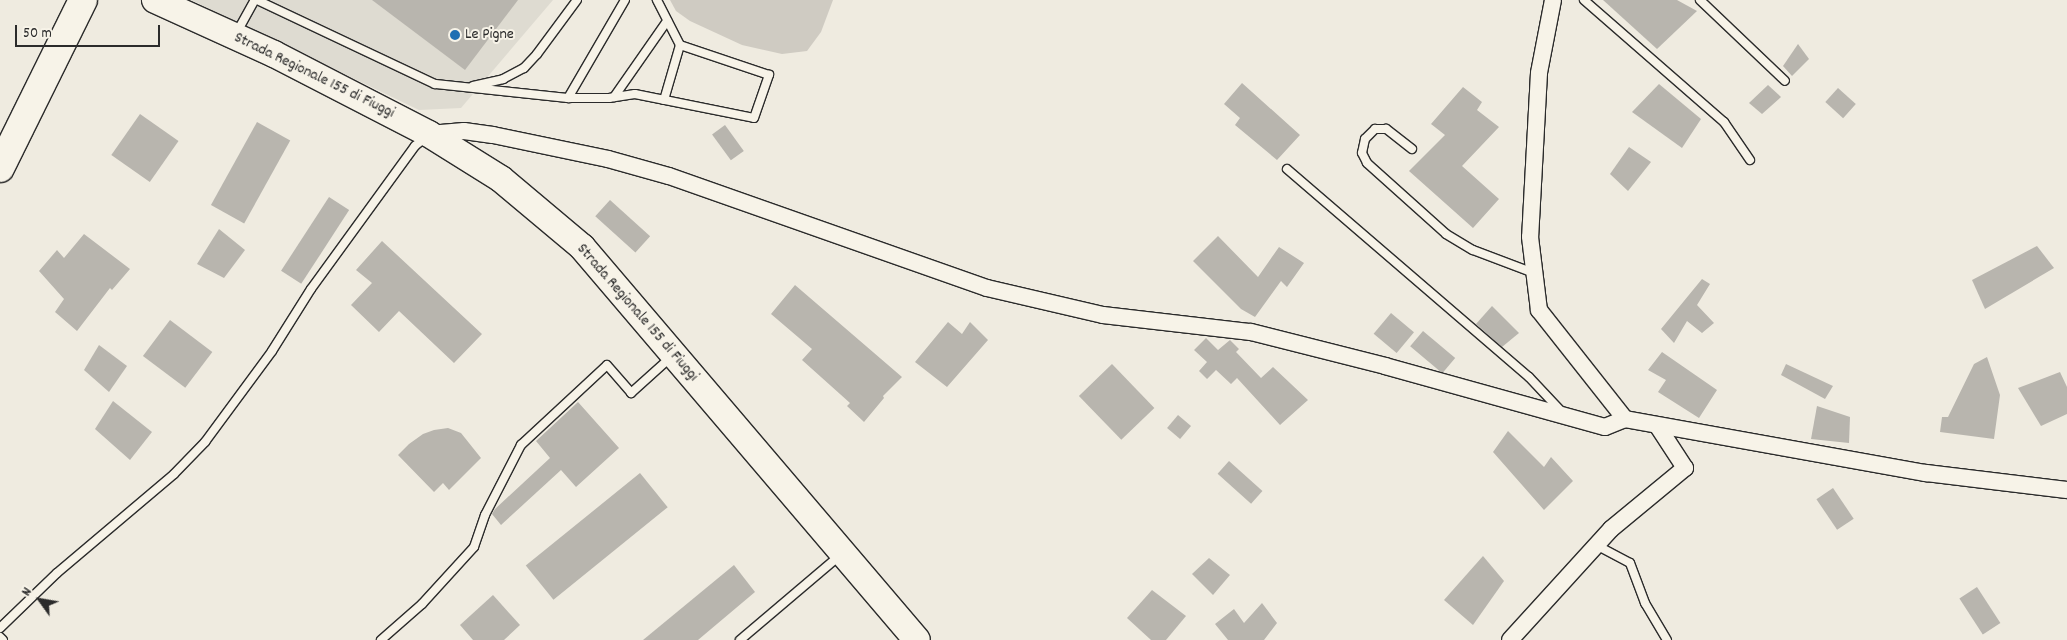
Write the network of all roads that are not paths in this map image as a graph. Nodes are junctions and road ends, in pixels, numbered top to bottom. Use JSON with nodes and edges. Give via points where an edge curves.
{"nodes":[{"id":1,"x":83,"y":0,"type":"edge"},
{"id":2,"x":155,"y":0,"type":"edge"},
{"id":3,"x":256,"y":0,"type":"edge"},
{"id":4,"x":577,"y":0,"type":"edge"},
{"id":5,"x":626,"y":0,"type":"edge"},
{"id":6,"x":657,"y":0,"type":"edge"},
{"id":7,"x":1553,"y":0,"type":"edge"},
{"id":8,"x":1584,"y":0,"type":"edge"},
{"id":9,"x":1700,"y":0,"type":"edge"},
{"id":10,"x":668,"y":21,"type":"junction"},
{"id":11,"x":234,"y":36,"type":"junction"},
{"id":12,"x":680,"y":46,"type":"junction"},
{"id":13,"x":1785,"y":81,"type":"dead end"},
{"id":14,"x":466,"y":87,"type":"junction"},
{"id":15,"x":614,"y":97,"type":"junction"},
{"id":16,"x":568,"y":98,"type":"junction"},
{"id":17,"x":664,"y":100,"type":"junction"},
{"id":18,"x":429,"y":134,"type":"junction"},
{"id":19,"x":1412,"y":148,"type":"dead end"},
{"id":20,"x":1750,"y":160,"type":"dead end"},
{"id":21,"x":0,"y":168,"type":"edge"},
{"id":22,"x":1287,"y":169,"type":"dead end"},
{"id":23,"x":1534,"y":273,"type":"junction"},
{"id":24,"x":674,"y":355,"type":"junction"},
{"id":25,"x":1567,"y":417,"type":"junction"},
{"id":26,"x":1625,"y":419,"type":"junction"},
{"id":27,"x":1657,"y":424,"type":"junction"},
{"id":28,"x":2067,"y":490,"type":"edge"},
{"id":29,"x":1596,"y":545,"type":"junction"},
{"id":30,"x":842,"y":553,"type":"junction"},
{"id":31,"x":0,"y":628,"type":"edge"},
{"id":32,"x":0,"y":637,"type":"edge"},
{"id":33,"x":3,"y":640,"type":"edge"},
{"id":34,"x":381,"y":640,"type":"edge"},
{"id":35,"x":740,"y":640,"type":"edge"},
{"id":36,"x":917,"y":640,"type":"edge"},
{"id":37,"x":1510,"y":640,"type":"edge"},
{"id":38,"x":1666,"y":640,"type":"edge"}],
"edges":[{"from":1,"to":21,"type":"highway"},
{"from":2,"to":11,"type":"main road","name":"Strada Regionale 155 di Fiuggi"},
{"from":3,"to":11,"type":"lane"},
{"from":3,"to":14,"type":"lane","via":[[435,84]]},
{"from":4,"to":14,"type":"lane","via":[[524,68],[503,79]]},
{"from":5,"to":16,"type":"lane"},
{"from":6,"to":10,"type":"lane"},
{"from":7,"to":23,"type":"street","via":[[1539,73],[1530,237]]},
{"from":8,"to":20,"type":"lane","via":[[1724,122]]},
{"from":9,"to":13,"type":"lane"},
{"from":10,"to":12,"type":"lane"},
{"from":10,"to":15,"type":"lane"},
{"from":11,"to":18,"type":"main road","name":"Strada Regionale 155 di Fiuggi"},
{"from":12,"to":17,"type":"lane"},
{"from":12,"to":17,"type":"lane","via":[[769,75],[754,118]]},
{"from":14,"to":16,"type":"lane"},
{"from":15,"to":16,"type":"lane"},
{"from":15,"to":17,"type":"lane","via":[[634,94]]},
{"from":18,"to":24,"type":"main road","name":"Strada Regionale 155 di Fiuggi","via":[[501,179],[582,247]]},
{"from":18,"to":25,"type":"street","via":[[464,131],[493,135],[608,159],[669,176],[986,288],[1103,315],[1251,332]]},
{"from":18,"to":31,"type":"lane","via":[[415,146],[316,281],[272,351],[205,442],[174,474],[57,573]]},
{"from":19,"to":23,"type":"lane","via":[[1386,129],[1375,129],[1365,139],[1362,153],[1366,163],[1446,234],[1487,256]]},
{"from":22,"to":25,"type":"lane","via":[[1529,377]]},
{"from":23,"to":26,"type":"street","via":[[1539,310]]},
{"from":24,"to":30,"type":"main road","name":"Strada Regionale 155 di Fiuggi"},
{"from":24,"to":34,"type":"lane","via":[[632,393],[606,365],[521,445],[485,515],[474,548],[422,604]]},
{"from":25,"to":26,"type":"street","via":[[1605,427]]},
{"from":26,"to":27,"type":"street"},
{"from":27,"to":28,"type":"street","via":[[1926,473]]},
{"from":27,"to":29,"type":"street","via":[[1685,468]]},
{"from":29,"to":37,"type":"street"},
{"from":29,"to":38,"type":"lane","via":[[1630,563],[1645,603]]},
{"from":30,"to":35,"type":"lane"},
{"from":30,"to":36,"type":"main road","name":"Strada Regionale 155 di Fiuggi"},
{"from":32,"to":33,"type":"lane"}]}
